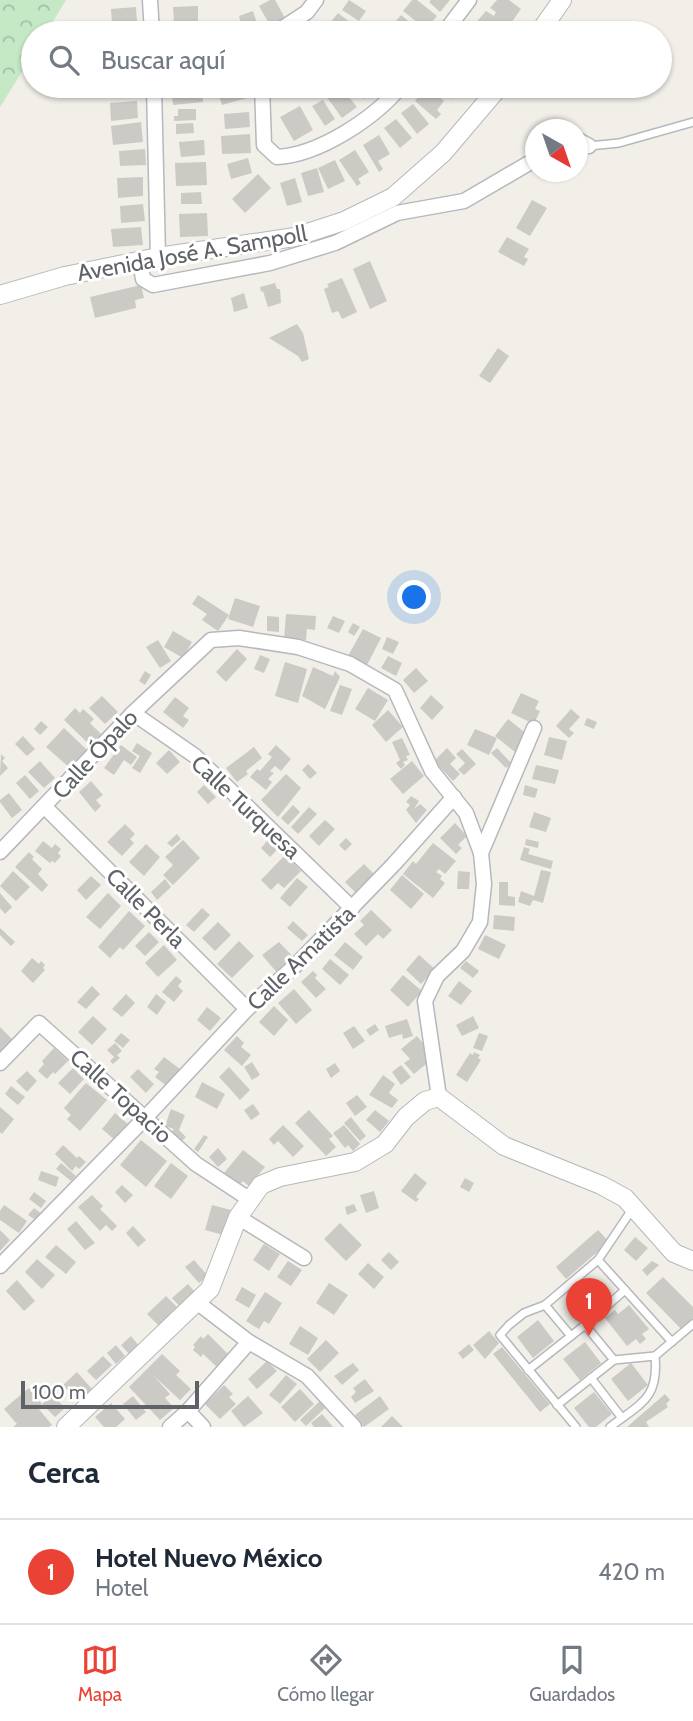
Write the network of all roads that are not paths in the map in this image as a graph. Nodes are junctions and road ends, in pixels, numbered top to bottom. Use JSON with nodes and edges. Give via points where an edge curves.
{"nodes":[{"id":1,"x":150,"y":0,"type":"edge"},
{"id":2,"x":316,"y":0,"type":"edge"},
{"id":3,"x":469,"y":0,"type":"edge"},
{"id":4,"x":562,"y":0,"type":"edge"},
{"id":5,"x":151,"y":21,"type":"edge"},
{"id":6,"x":293,"y":21,"type":"edge"},
{"id":7,"x":452,"y":21,"type":"edge"},
{"id":8,"x":547,"y":21,"type":"edge"},
{"id":9,"x":154,"y":98,"type":"edge"},
{"id":10,"x":262,"y":98,"type":"edge"},
{"id":11,"x":391,"y":98,"type":"edge"},
{"id":12,"x":490,"y":98,"type":"edge"},
{"id":13,"x":693,"y":122,"type":"edge"},
{"id":14,"x":588,"y":143,"type":"edge"},
{"id":15,"x":525,"y":165,"type":"edge"},
{"id":16,"x":395,"y":205,"type":"junction"},
{"id":17,"x":149,"y":259,"type":"junction"},
{"id":18,"x":0,"y":295,"type":"edge"},
{"id":19,"x":133,"y":713,"type":"junction"},
{"id":20,"x":534,"y":728,"type":"dead end"},
{"id":21,"x":454,"y":797,"type":"junction"},
{"id":22,"x":45,"y":807,"type":"junction"},
{"id":23,"x":0,"y":852,"type":"edge"},
{"id":24,"x":481,"y":853,"type":"junction"},
{"id":25,"x":352,"y":908,"type":"junction"},
{"id":26,"x":247,"y":1009,"type":"junction"},
{"id":27,"x":0,"y":1063,"type":"edge"},
{"id":28,"x":439,"y":1097,"type":"junction"},
{"id":29,"x":146,"y":1117,"type":"junction"},
{"id":30,"x":249,"y":1199,"type":"junction"},
{"id":31,"x":634,"y":1208,"type":"junction"},
{"id":32,"x":238,"y":1217,"type":"junction"},
{"id":33,"x":304,"y":1258,"type":"dead end"},
{"id":34,"x":598,"y":1260,"type":"junction"},
{"id":35,"x":693,"y":1261,"type":"edge"},
{"id":36,"x":0,"y":1266,"type":"edge"},
{"id":37,"x":625,"y":1290,"type":"junction"},
{"id":38,"x":198,"y":1303,"type":"junction"},
{"id":39,"x":545,"y":1305,"type":"junction"},
{"id":40,"x":693,"y":1324,"type":"edge"},
{"id":41,"x":585,"y":1325,"type":"junction"},
{"id":42,"x":571,"y":1336,"type":"junction"},
{"id":43,"x":249,"y":1342,"type":"junction"},
{"id":44,"x":672,"y":1342,"type":"junction"},
{"id":45,"x":655,"y":1356,"type":"junction"},
{"id":46,"x":614,"y":1360,"type":"junction"},
{"id":47,"x":528,"y":1370,"type":"junction"},
{"id":48,"x":591,"y":1378,"type":"junction"},
{"id":49,"x":558,"y":1405,"type":"junction"},
{"id":50,"x":188,"y":1411,"type":"junction"},
{"id":51,"x":622,"y":1418,"type":"junction"},
{"id":52,"x":66,"y":1427,"type":"edge"},
{"id":53,"x":170,"y":1427,"type":"edge"},
{"id":54,"x":203,"y":1427,"type":"edge"},
{"id":55,"x":354,"y":1427,"type":"edge"},
{"id":56,"x":576,"y":1427,"type":"edge"},
{"id":57,"x":610,"y":1427,"type":"edge"}],
"edges":[{"from":1,"to":5,"type":"street"},
{"from":2,"to":6,"type":"street"},
{"from":3,"to":7,"type":"street"},
{"from":4,"to":8,"type":"street"},
{"from":9,"to":17,"type":"street"},
{"from":10,"to":11,"type":"street","via":[[264,145],[277,157],[294,156],[343,135]]},
{"from":12,"to":16,"type":"street","name":"Avenida José A. Sampoll"},
{"from":13,"to":14,"type":"lane","via":[[619,143]]},
{"from":15,"to":16,"type":"street","via":[[464,201]]},
{"from":16,"to":17,"type":"street","name":"Avenida José A. Sampoll","via":[[295,237]]},
{"from":16,"to":17,"type":"street","via":[[335,243],[270,263],[153,285],[143,279]]},
{"from":17,"to":18,"type":"street","name":"Avenida José A. Sampoll"},
{"from":19,"to":21,"type":"street","name":"Calle Ópalo","via":[[211,639],[239,638],[298,647],[350,664],[395,690],[432,771]]},
{"from":19,"to":22,"type":"street","name":"Calle Ópalo"},
{"from":19,"to":25,"type":"street","name":"Calle Turquesa","via":[[195,756]]},
{"from":20,"to":24,"type":"street"},
{"from":21,"to":24,"type":"street","name":"Calle Ópalo","via":[[466,813]]},
{"from":21,"to":25,"type":"street","name":"Calle Amatista"},
{"from":22,"to":23,"type":"street","name":"Calle Ópalo"},
{"from":22,"to":26,"type":"street","name":"Calle Perla"},
{"from":24,"to":28,"type":"street","via":[[481,922],[463,951],[438,976],[425,1001]]},
{"from":25,"to":26,"type":"street","name":"Calle Amatista"},
{"from":26,"to":29,"type":"street","name":"Calle Amatista"},
{"from":27,"to":29,"type":"street","name":"Calle Topacio","via":[[40,1023]]},
{"from":28,"to":30,"type":"street","via":[[425,1101],[385,1144],[355,1162],[279,1177],[261,1185]]},
{"from":28,"to":31,"type":"street","via":[[503,1146],[601,1185]]},
{"from":29,"to":30,"type":"street","name":"Calle Topacio","via":[[197,1164]]},
{"from":29,"to":36,"type":"street","name":"Calle Amatista"},
{"from":30,"to":32,"type":"street"},
{"from":31,"to":34,"type":"lane"},
{"from":31,"to":35,"type":"street","via":[[674,1253]]},
{"from":32,"to":33,"type":"street"},
{"from":32,"to":38,"type":"street","via":[[220,1266]]},
{"from":34,"to":37,"type":"lane"},
{"from":34,"to":39,"type":"lane"},
{"from":37,"to":41,"type":"lane"},
{"from":37,"to":44,"type":"lane"},
{"from":38,"to":43,"type":"street"},
{"from":38,"to":52,"type":"street"},
{"from":39,"to":42,"type":"lane"},
{"from":39,"to":47,"type":"lane","via":[[524,1313],[500,1335]]},
{"from":40,"to":44,"type":"lane"},
{"from":41,"to":42,"type":"lane"},
{"from":41,"to":46,"type":"lane"},
{"from":42,"to":47,"type":"lane"},
{"from":43,"to":50,"type":"street"},
{"from":43,"to":55,"type":"street","via":[[307,1376]]},
{"from":44,"to":45,"type":"lane"},
{"from":45,"to":46,"type":"lane"},
{"from":45,"to":51,"type":"lane","via":[[657,1377],[650,1396]]},
{"from":46,"to":48,"type":"lane"},
{"from":47,"to":49,"type":"lane"},
{"from":48,"to":49,"type":"lane"},
{"from":48,"to":51,"type":"lane"},
{"from":49,"to":56,"type":"lane"},
{"from":50,"to":53,"type":"street"},
{"from":50,"to":54,"type":"street"},
{"from":51,"to":57,"type":"lane"}]}
